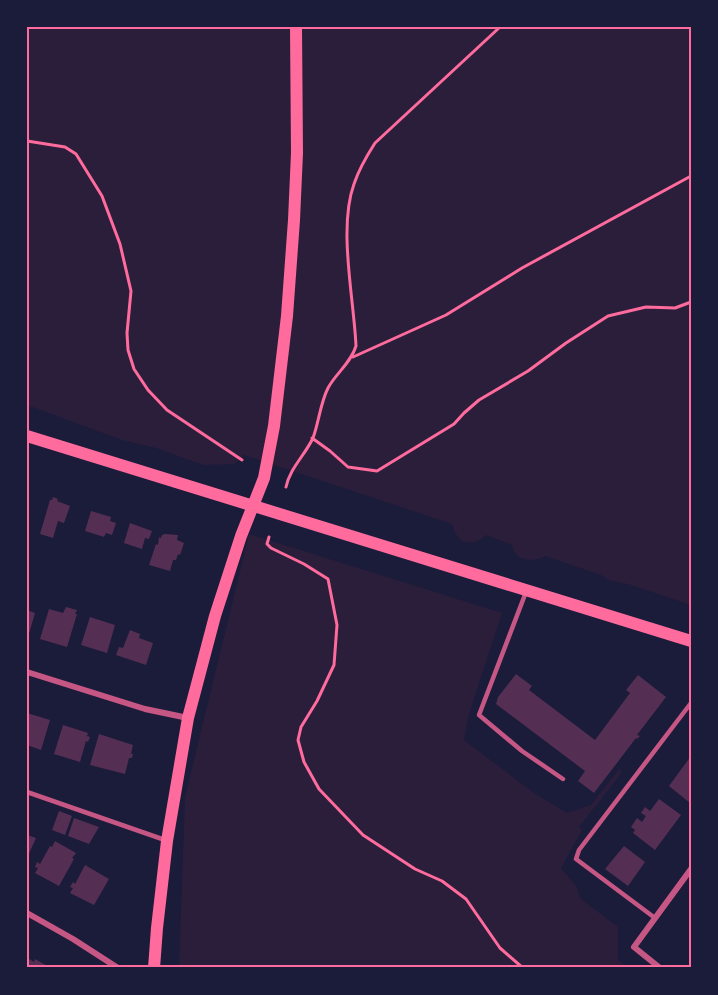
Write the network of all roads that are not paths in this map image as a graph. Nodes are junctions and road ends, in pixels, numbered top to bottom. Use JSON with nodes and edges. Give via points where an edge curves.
{"nodes":[{"id":1,"x":296,"y":27,"type":"edge"},
{"id":2,"x":27,"y":436,"type":"edge"},
{"id":3,"x":253,"y":505,"type":"junction"},
{"id":4,"x":527,"y":591,"type":"junction"},
{"id":5,"x":691,"y":641,"type":"edge"},
{"id":6,"x":27,"y":672,"type":"edge"},
{"id":7,"x":691,"y":703,"type":"edge"},
{"id":8,"x":188,"y":718,"type":"junction"},
{"id":9,"x":562,"y":779,"type":"dead end"},
{"id":10,"x":27,"y":792,"type":"edge"},
{"id":11,"x":167,"y":841,"type":"junction"},
{"id":12,"x":691,"y":869,"type":"edge"},
{"id":13,"x":27,"y":913,"type":"edge"},
{"id":14,"x":655,"y":918,"type":"junction"},
{"id":15,"x":118,"y":968,"type":"edge"},
{"id":16,"x":154,"y":968,"type":"edge"},
{"id":17,"x":660,"y":968,"type":"edge"}],
"edges":[{"from":1,"to":3,"type":"main road","via":[[297,165],[286,316],[271,446]]},
{"from":2,"to":3,"type":"main road"},
{"from":3,"to":4,"type":"main road"},
{"from":3,"to":8,"type":"main road","via":[[213,625]]},
{"from":4,"to":5,"type":"main road"},
{"from":4,"to":9,"type":"lane","via":[[479,716]]},
{"from":6,"to":8,"type":"street","via":[[145,709]]},
{"from":7,"to":14,"type":"lane","via":[[576,859]]},
{"from":8,"to":11,"type":"main road"},
{"from":10,"to":11,"type":"lane"},
{"from":11,"to":16,"type":"main road"},
{"from":12,"to":14,"type":"street"},
{"from":13,"to":15,"type":"street"},
{"from":14,"to":17,"type":"street","via":[[634,947]]}]}
